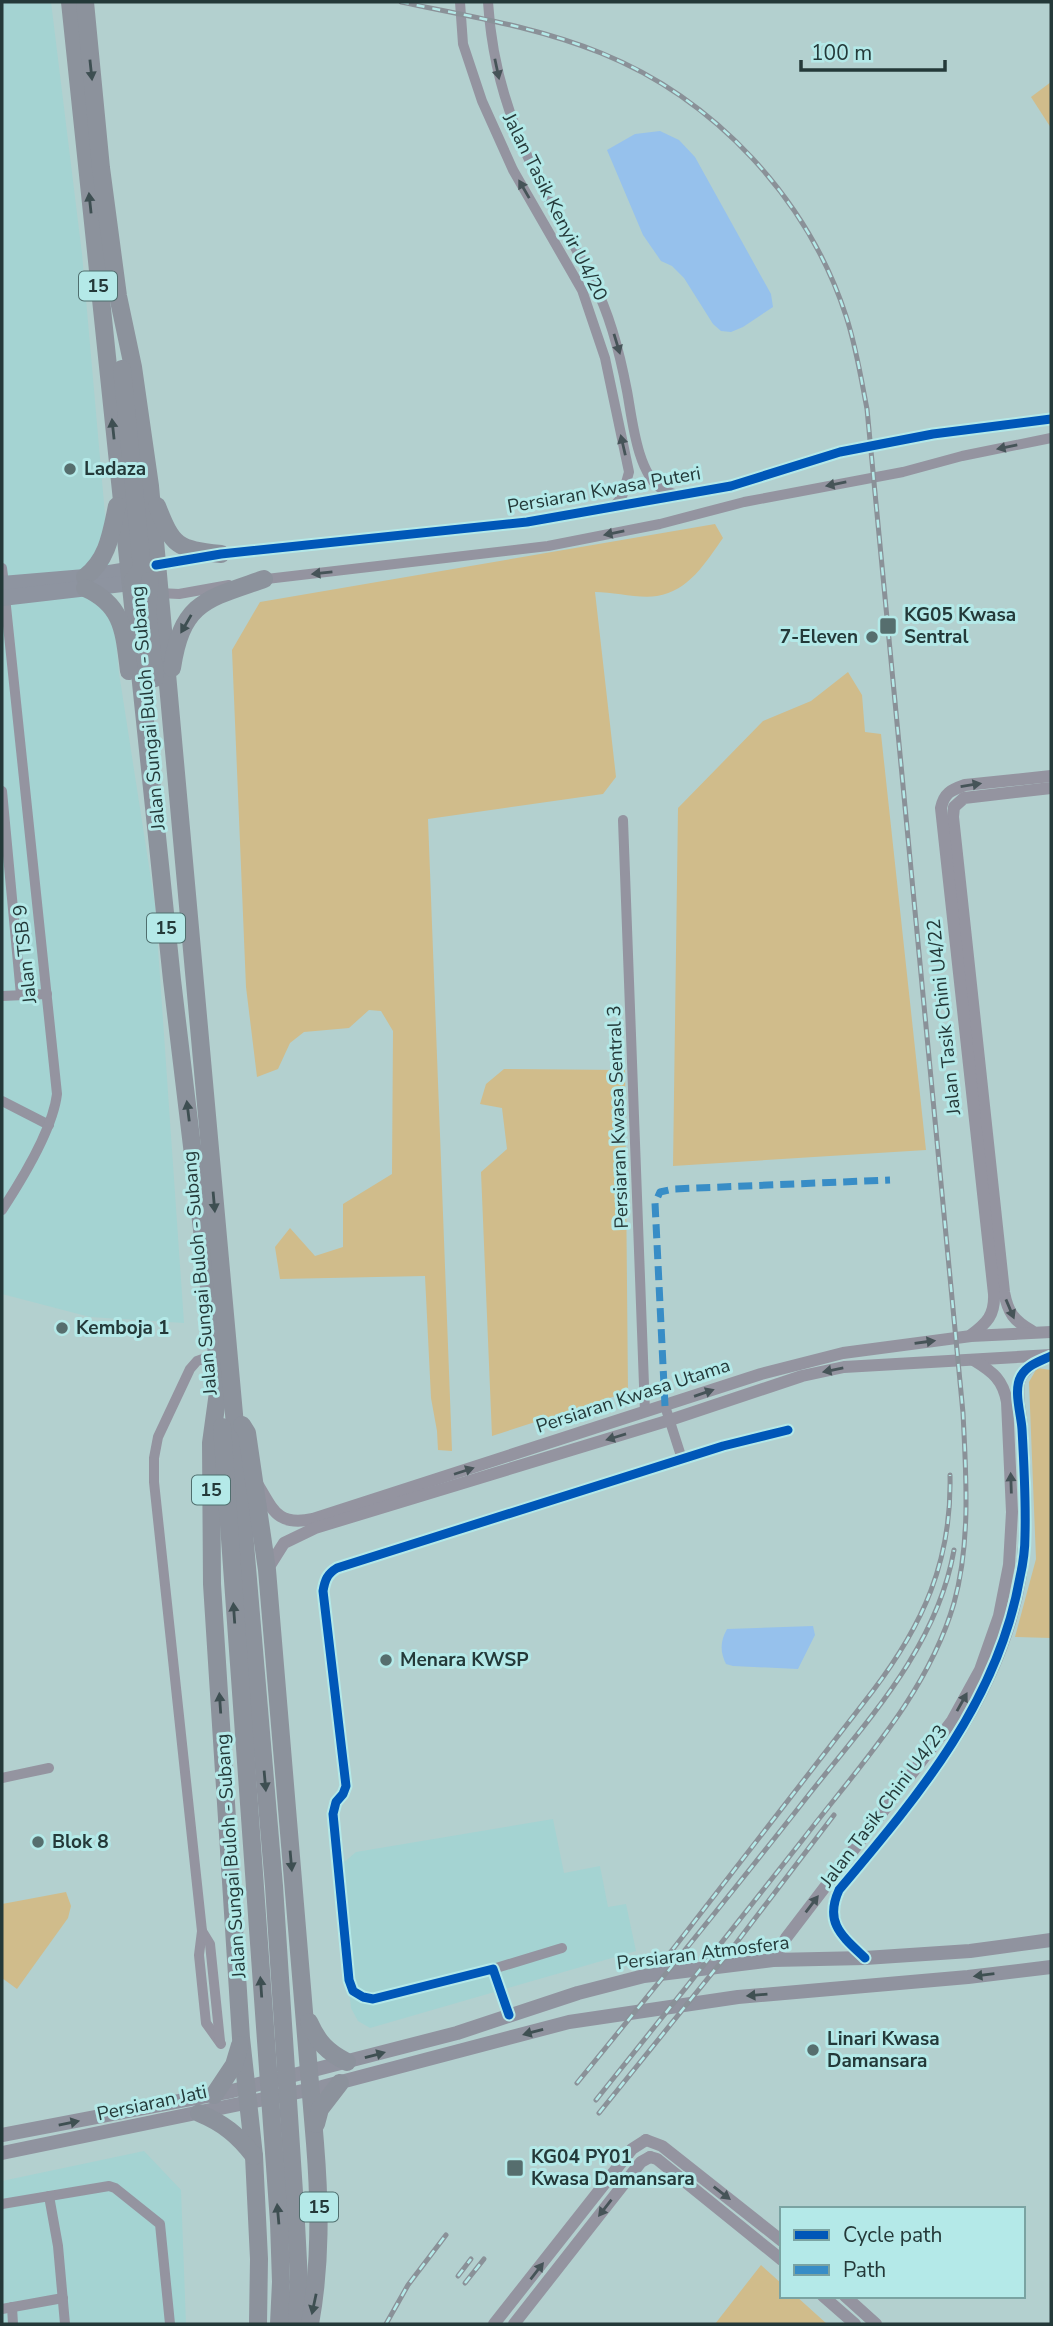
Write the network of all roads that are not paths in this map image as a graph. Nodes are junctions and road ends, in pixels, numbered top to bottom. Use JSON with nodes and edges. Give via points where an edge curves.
{"nodes":[{"id":1,"x":70,"y":2,"type":"edge"},
{"id":2,"x":85,"y":2,"type":"edge"},
{"id":3,"x":460,"y":2,"type":"edge"},
{"id":4,"x":488,"y":2,"type":"edge"},
{"id":5,"x":118,"y":296,"type":"junction"},
{"id":6,"x":1051,"y":419,"type":"edge"},
{"id":7,"x":1051,"y":438,"type":"edge"},
{"id":8,"x":149,"y":486,"type":"junction"},
{"id":9,"x":120,"y":491,"type":"junction"},
{"id":10,"x":680,"y":496,"type":"junction"},
{"id":11,"x":612,"y":507,"type":"junction"},
{"id":12,"x":220,"y":554,"type":"junction"},
{"id":13,"x":140,"y":571,"type":"junction"},
{"id":14,"x":264,"y":579,"type":"junction"},
{"id":15,"x":85,"y":583,"type":"junction"},
{"id":16,"x":3,"y":586,"type":"edge"},
{"id":17,"x":154,"y":591,"type":"junction"},
{"id":18,"x":168,"y":698,"type":"junction"},
{"id":19,"x":1051,"y":776,"type":"edge"},
{"id":20,"x":1051,"y":788,"type":"edge"},
{"id":21,"x":153,"y":790,"type":"junction"},
{"id":22,"x":2,"y":791,"type":"edge"},
{"id":23,"x":944,"y":797,"type":"junction"},
{"id":24,"x":954,"y":807,"type":"junction"},
{"id":25,"x":623,"y":820,"type":"dead end"},
{"id":26,"x":47,"y":994,"type":"junction"},
{"id":27,"x":21,"y":995,"type":"junction"},
{"id":28,"x":2,"y":996,"type":"edge"},
{"id":29,"x":183,"y":1065,"type":"junction"},
{"id":30,"x":2,"y":1101,"type":"edge"},
{"id":31,"x":49,"y":1125,"type":"junction"},
{"id":32,"x":2,"y":1210,"type":"edge"},
{"id":33,"x":1033,"y":1332,"type":"junction"},
{"id":34,"x":1051,"y":1332,"type":"edge"},
{"id":35,"x":971,"y":1336,"type":"junction"},
{"id":36,"x":217,"y":1354,"type":"junction"},
{"id":37,"x":1051,"y":1356,"type":"edge"},
{"id":38,"x":974,"y":1361,"type":"junction"},
{"id":39,"x":219,"y":1385,"type":"junction"},
{"id":40,"x":665,"y":1406,"type":"junction"},
{"id":41,"x":645,"y":1412,"type":"junction"},
{"id":42,"x":234,"y":1414,"type":"junction"},
{"id":43,"x":670,"y":1420,"type":"junction"},
{"id":44,"x":788,"y":1430,"type":"dead end"},
{"id":45,"x":682,"y":1459,"type":"junction"},
{"id":46,"x":231,"y":1467,"type":"junction"},
{"id":47,"x":255,"y":1479,"type":"junction"},
{"id":48,"x":267,"y":1570,"type":"junction"},
{"id":49,"x":49,"y":1768,"type":"dead end"},
{"id":50,"x":2,"y":1778,"type":"edge"},
{"id":51,"x":202,"y":1931,"type":"junction"},
{"id":52,"x":1051,"y":1940,"type":"edge"},
{"id":53,"x":562,"y":1948,"type":"dead end"},
{"id":54,"x":865,"y":1958,"type":"junction"},
{"id":55,"x":774,"y":1960,"type":"junction"},
{"id":56,"x":1051,"y":1967,"type":"edge"},
{"id":57,"x":493,"y":1969,"type":"junction"},
{"id":58,"x":303,"y":2005,"type":"junction"},
{"id":59,"x":509,"y":2015,"type":"junction"},
{"id":60,"x":240,"y":2016,"type":"junction"},
{"id":61,"x":305,"y":2032,"type":"junction"},
{"id":62,"x":242,"y":2038,"type":"junction"},
{"id":63,"x":347,"y":2062,"type":"junction"},
{"id":64,"x":309,"y":2080,"type":"junction"},
{"id":65,"x":340,"y":2083,"type":"junction"},
{"id":66,"x":214,"y":2095,"type":"junction"},
{"id":67,"x":248,"y":2095,"type":"junction"},
{"id":68,"x":200,"y":2113,"type":"junction"},
{"id":69,"x":2,"y":2135,"type":"edge"},
{"id":70,"x":315,"y":2136,"type":"junction"},
{"id":71,"x":646,"y":2140,"type":"junction"},
{"id":72,"x":2,"y":2153,"type":"edge"},
{"id":73,"x":254,"y":2156,"type":"junction"},
{"id":74,"x":650,"y":2157,"type":"junction"},
{"id":75,"x":49,"y":2196,"type":"junction"},
{"id":76,"x":2,"y":2204,"type":"edge"},
{"id":77,"x":780,"y":2239,"type":"edge"},
{"id":78,"x":780,"y":2256,"type":"edge"},
{"id":79,"x":63,"y":2298,"type":"junction"},
{"id":80,"x":825,"y":2298,"type":"edge"},
{"id":81,"x":847,"y":2298,"type":"edge"},
{"id":82,"x":7,"y":2308,"type":"edge"},
{"id":83,"x":13,"y":2324,"type":"edge"},
{"id":84,"x":65,"y":2324,"type":"edge"},
{"id":85,"x":170,"y":2324,"type":"edge"},
{"id":86,"x":258,"y":2324,"type":"edge"},
{"id":87,"x":279,"y":2324,"type":"edge"},
{"id":88,"x":295,"y":2324,"type":"edge"},
{"id":89,"x":310,"y":2324,"type":"edge"},
{"id":90,"x":494,"y":2324,"type":"edge"},
{"id":91,"x":513,"y":2324,"type":"edge"},
{"id":92,"x":855,"y":2324,"type":"edge"},
{"id":93,"x":876,"y":2324,"type":"edge"}],
"edges":[{"from":9,"to":1,"type":"highway","name":"Jalan Sungai Buloh - Subang","number":"15","one_way":true},
{"from":2,"to":5,"type":"highway","name":"Jalan Sungai Buloh - Subang","number":"15","one_way":true},
{"from":11,"to":3,"type":"street","name":"Jalan Tasik Kenyir U4/20","one_way":true,"via":[[622,497],[629,472],[605,358],[582,290],[513,170],[482,102],[463,44]]},
{"from":4,"to":10,"type":"street","name":"Jalan Tasik Kenyir U4/20","one_way":true,"via":[[500,84],[519,138],[607,313],[640,454],[653,481]]},
{"from":5,"to":8,"type":"highway","name":"Jalan Sungai Buloh - Subang","number":"15","via":[[134,367]]},
{"from":5,"to":13,"type":"highway"},
{"from":6,"to":10,"type":"street","name":"Persiaran Kwasa Puteri","via":[[840,452],[732,486]]},
{"from":7,"to":14,"type":"street","name":"Persiaran Kwasa Puteri","one_way":true,"via":[[548,546]]},
{"from":8,"to":12,"type":"highway","via":[[175,542],[189,550]]},
{"from":8,"to":13,"type":"highway","name":"Jalan Sungai Buloh - Subang","number":"15"},
{"from":9,"to":13,"type":"highway","name":"Jalan Sungai Buloh - Subang","number":"15"},
{"from":9,"to":15,"type":"highway","via":[[110,541]]},
{"from":10,"to":11,"type":"street","name":"Persiaran Kwasa Puteri"},
{"from":11,"to":12,"type":"street","name":"Persiaran Kwasa Puteri","via":[[514,524]]},
{"from":12,"to":13,"type":"street","name":"Persiaran Kwasa Puteri"},
{"from":13,"to":15,"type":"main road"},
{"from":13,"to":17,"type":"main road"},
{"from":13,"to":17,"type":"highway","via":[[150,577]]},
{"from":13,"to":21,"type":"highway","name":"Jalan Sungai Buloh - Subang","number":"15"},
{"from":14,"to":17,"type":"street","name":"Persiaran Kwasa Puteri","via":[[179,594]]},
{"from":14,"to":18,"type":"highway","one_way":true,"via":[[197,607],[176,647]]},
{"from":15,"to":16,"type":"main road"},
{"from":15,"to":21,"type":"highway","via":[[114,609],[122,627],[144,776]]},
{"from":16,"to":26,"type":"street","name":"Jalan TSB 9"},
{"from":17,"to":18,"type":"highway","name":"Jalan Sungai Buloh - Subang","number":"15"},
{"from":17,"to":29,"type":"highway","via":[[147,609],[187,1051]]},
{"from":18,"to":42,"type":"highway","name":"Jalan Sungai Buloh - Subang","number":"15","one_way":true},
{"from":23,"to":19,"type":"street","one_way":true,"via":[[965,785]]},
{"from":20,"to":24,"type":"street","via":[[964,798]]},
{"from":21,"to":29,"type":"highway","name":"Jalan Sungai Buloh - Subang","number":"15"},
{"from":22,"to":27,"type":"street"},
{"from":23,"to":24,"type":"street"},
{"from":23,"to":35,"type":"street","name":"Jalan Tasik Chini U4/22","via":[[942,820],[994,1294],[991,1317]]},
{"from":24,"to":33,"type":"street","name":"Jalan Tasik Chini U4/22","one_way":true,"via":[[1004,1292],[1009,1314]]},
{"from":25,"to":41,"type":"street","name":"Persiaran Kwasa Sentral 3"},
{"from":26,"to":27,"type":"street"},
{"from":26,"to":31,"type":"street","name":"Jalan TSB 9","via":[[58,1094]]},
{"from":27,"to":28,"type":"street"},
{"from":36,"to":29,"type":"highway","name":"Jalan Sungai Buloh - Subang","number":"15","one_way":true},
{"from":30,"to":31,"type":"street"},
{"from":31,"to":32,"type":"street","name":"Jalan TSB 9"},
{"from":33,"to":34,"type":"street","name":"Persiaran Kwasa Utama"},
{"from":33,"to":35,"type":"street","name":"Persiaran Kwasa Utama"},
{"from":40,"to":35,"type":"street","name":"Persiaran Kwasa Utama","one_way":true,"via":[[843,1353]]},
{"from":36,"to":39,"type":"highway","name":"Jalan Sungai Buloh - Subang","number":"15"},
{"from":36,"to":51,"type":"street","via":[[197,1361],[190,1369],[158,1437],[154,1458]]},
{"from":37,"to":38,"type":"street","name":"Persiaran Kwasa Utama"},
{"from":37,"to":54,"type":"street","name":"Jalan Tasik Chini U4/23","via":[[1032,1364],[1018,1386],[1025,1538],[1020,1578],[989,1679],[964,1728],[834,1902],[835,1926]]},
{"from":38,"to":43,"type":"street","name":"Persiaran Kwasa Utama","one_way":true,"via":[[845,1367],[802,1376]]},
{"from":55,"to":38,"type":"street","name":"Jalan Tasik Chini U4/23","one_way":true,"via":[[786,1938],[952,1721],[980,1670],[999,1616],[1009,1565],[1012,1512],[1007,1402],[997,1377]]},
{"from":39,"to":46,"type":"highway","name":"Jalan Sungai Buloh - Subang"},
{"from":60,"to":39,"type":"highway","name":"Jalan Sungai Buloh - Subang","number":"15","one_way":true,"via":[[212,1584],[211,1443]]},
{"from":40,"to":41,"type":"street","name":"Persiaran Kwasa Utama"},
{"from":40,"to":43,"type":"street"},
{"from":47,"to":41,"type":"street","name":"Persiaran Kwasa Utama","one_way":true,"via":[[274,1512],[300,1522]]},
{"from":42,"to":46,"type":"highway","name":"Jalan Sungai Buloh - Subang"},
{"from":42,"to":47,"type":"highway","name":"Jalan Sungai Buloh - Subang","number":"15","via":[[247,1433]]},
{"from":43,"to":45,"type":"street"},
{"from":43,"to":48,"type":"street","name":"Persiaran Kwasa Utama","one_way":true,"via":[[315,1528],[284,1543]]},
{"from":44,"to":45,"type":"street"},
{"from":45,"to":57,"type":"street","via":[[337,1568],[325,1580],[346,1786],[332,1814],[353,1991],[373,1999]]},
{"from":87,"to":46,"type":"highway","name":"Jalan Sungai Buloh - Subang","one_way":true,"via":[[279,2222]]},
{"from":46,"to":88,"type":"highway","name":"Jalan Sungai Buloh - Subang","one_way":true,"via":[[274,1886],[299,2281]]},
{"from":47,"to":48,"type":"highway","name":"Jalan Sungai Buloh - Subang","number":"15"},
{"from":48,"to":58,"type":"highway","name":"Jalan Sungai Buloh - Subang","number":"15","one_way":true},
{"from":49,"to":50,"type":"street"},
{"from":51,"to":51,"type":"street","via":[[199,1955],[206,2023],[220,2044],[210,1944]]},
{"from":52,"to":54,"type":"main road","name":"Persiaran Atmosfera"},
{"from":53,"to":57,"type":"street"},
{"from":54,"to":55,"type":"main road","name":"Persiaran Atmosfera"},
{"from":55,"to":59,"type":"main road","name":"Persiaran Atmosfera","via":[[644,1976]]},
{"from":56,"to":65,"type":"main road","name":"Persiaran Atmosfera","one_way":true,"via":[[738,1997],[569,2022]]},
{"from":57,"to":59,"type":"street"},
{"from":58,"to":61,"type":"highway","name":"Jalan Sungai Buloh - Subang","number":"15"},
{"from":58,"to":63,"type":"highway","via":[[320,2044]]},
{"from":63,"to":59,"type":"main road","name":"Persiaran Atmosfera","one_way":true},
{"from":60,"to":61,"type":"highway","via":[[259,2043],[269,2047],[281,2049]]},
{"from":60,"to":62,"type":"highway","name":"Jalan Sungai Buloh - Subang","number":"15"},
{"from":61,"to":64,"type":"highway","name":"Jalan Sungai Buloh - Subang","number":"15"},
{"from":62,"to":66,"type":"highway","name":"Jalan Sungai Buloh - Subang","number":"15","via":[[234,2065]]},
{"from":62,"to":67,"type":"highway","name":"Jalan Sungai Buloh - Subang","number":"15"},
{"from":63,"to":64,"type":"main road","name":"Persiaran Atmosfera"},
{"from":64,"to":65,"type":"main road","name":"Persiaran Atmosfera"},
{"from":64,"to":67,"type":"main road","name":"Persiaran Atmosfera"},
{"from":64,"to":70,"type":"highway","name":"Jalan Sungai Buloh - Subang","number":"15"},
{"from":65,"to":70,"type":"highway","via":[[320,2109]]},
{"from":66,"to":67,"type":"main road","name":"Persiaran Jati"},
{"from":69,"to":66,"type":"main road","name":"Persiaran Jati","one_way":true},
{"from":67,"to":68,"type":"main road","name":"Persiaran Jati"},
{"from":67,"to":73,"type":"highway","name":"Jalan Sungai Buloh - Subang","number":"15"},
{"from":68,"to":72,"type":"main road","name":"Persiaran Jati"},
{"from":68,"to":73,"type":"highway","via":[[235,2133]]},
{"from":70,"to":73,"type":"highway","via":[[282,2129],[267,2138]]},
{"from":70,"to":89,"type":"highway","name":"Jalan Sungai Buloh - Subang","number":"15","one_way":true,"via":[[320,2201],[317,2290]]},
{"from":71,"to":74,"type":"street"},
{"from":71,"to":77,"type":"street","one_way":true,"via":[[662,2146]]},
{"from":90,"to":71,"type":"street","one_way":true,"via":[[632,2149]]},
{"from":73,"to":86,"type":"highway","name":"Jalan Sungai Buloh - Subang","number":"15"},
{"from":74,"to":78,"type":"street"},
{"from":74,"to":91,"type":"street","one_way":true,"via":[[641,2162]]},
{"from":75,"to":76,"type":"street"},
{"from":75,"to":79,"type":"street"},
{"from":75,"to":85,"type":"street","via":[[108,2186],[157,2220]]},
{"from":79,"to":82,"type":"street"},
{"from":79,"to":84,"type":"street"},
{"from":80,"to":92,"type":"street"},
{"from":81,"to":93,"type":"street"},
{"from":82,"to":83,"type":"street"}]}
